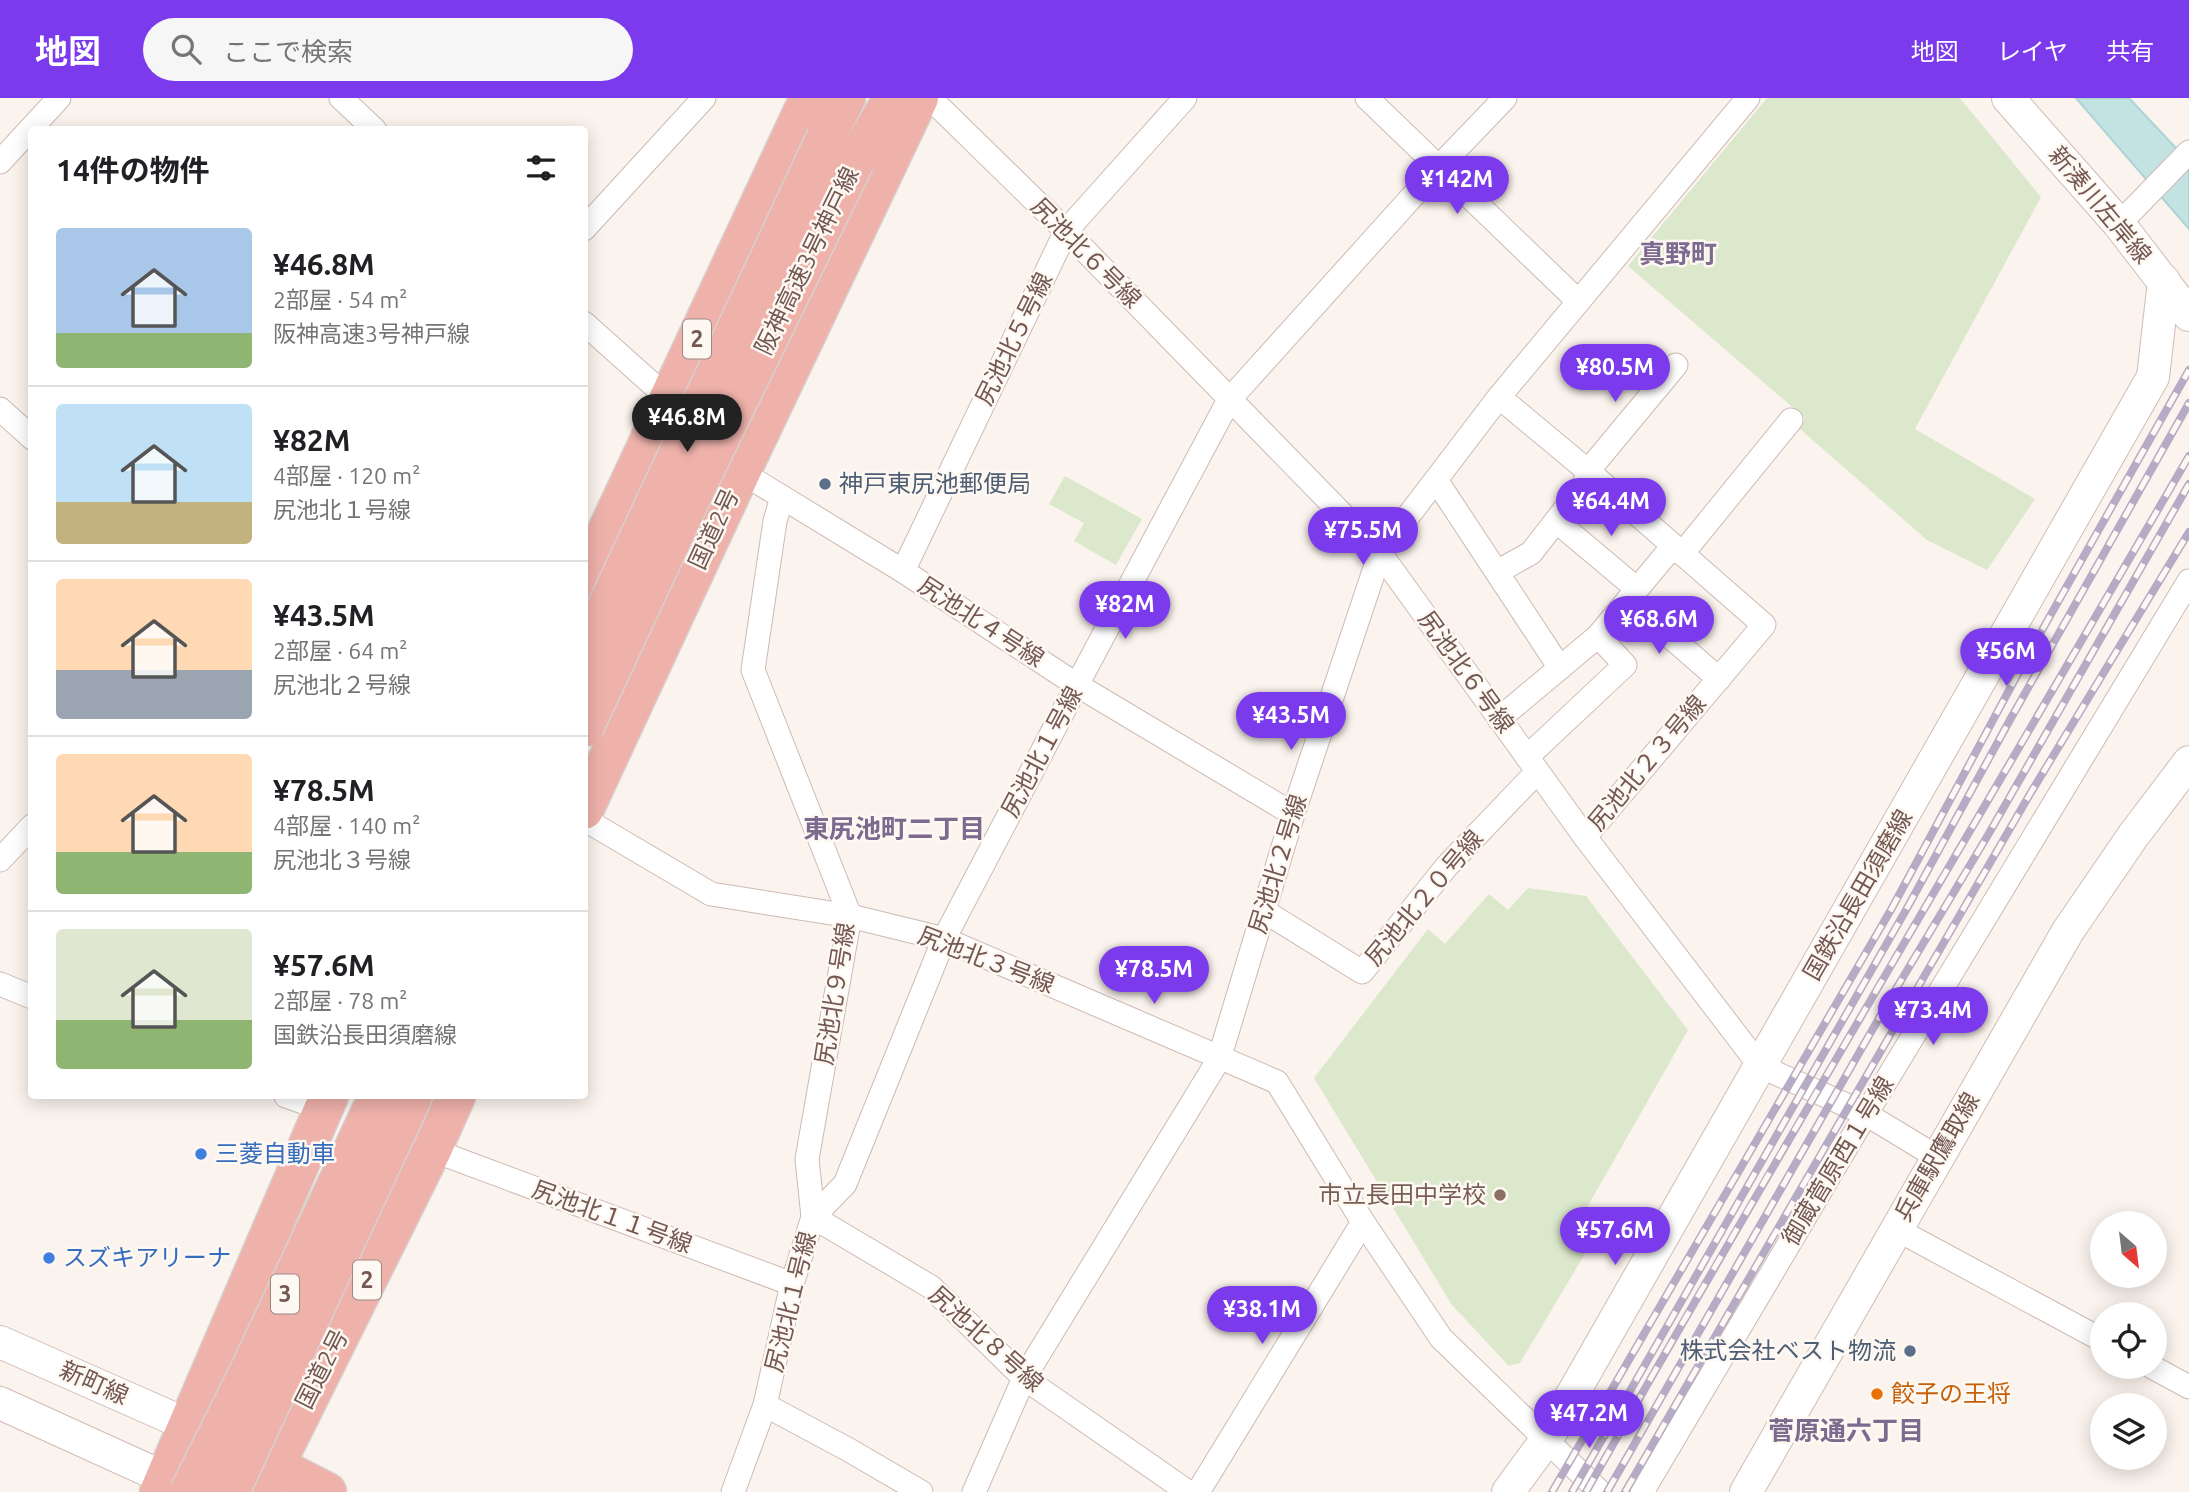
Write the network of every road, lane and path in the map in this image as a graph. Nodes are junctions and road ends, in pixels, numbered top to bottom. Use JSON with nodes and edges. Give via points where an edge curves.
{"nodes":[{"id":1,"x":59,"y":98,"type":"edge"},
{"id":2,"x":341,"y":98,"type":"edge"},
{"id":3,"x":704,"y":98,"type":"edge"},
{"id":4,"x":808,"y":98,"type":"edge"},
{"id":5,"x":846,"y":98,"type":"edge"},
{"id":6,"x":887,"y":98,"type":"edge"},
{"id":7,"x":893,"y":98,"type":"edge"},
{"id":8,"x":919,"y":98,"type":"edge"},
{"id":9,"x":930,"y":98,"type":"edge"},
{"id":10,"x":1185,"y":98,"type":"edge"},
{"id":11,"x":1367,"y":98,"type":"edge"},
{"id":12,"x":1505,"y":98,"type":"edge"},
{"id":13,"x":1748,"y":98,"type":"edge"},
{"id":14,"x":2008,"y":98,"type":"edge"},
{"id":15,"x":29,"y":126,"type":"edge"},
{"id":16,"x":371,"y":126,"type":"edge"},
{"id":17,"x":28,"y":127,"type":"edge"},
{"id":18,"x":4,"y":150,"type":"edge"},
{"id":19,"x":2189,"y":152,"type":"edge"},
{"id":20,"x":855,"y":162,"type":"junction"},
{"id":21,"x":1438,"y":168,"type":"junction"},
{"id":22,"x":2119,"y":224,"type":"junction"},
{"id":23,"x":588,"y":225,"type":"edge"},
{"id":24,"x":1066,"y":231,"type":"junction"},
{"id":25,"x":2164,"y":281,"type":"junction"},
{"id":26,"x":1578,"y":301,"type":"junction"},
{"id":27,"x":2189,"y":315,"type":"edge"},
{"id":28,"x":588,"y":327,"type":"edge"},
{"id":29,"x":1676,"y":365,"type":"dead end"},
{"id":30,"x":1499,"y":397,"type":"junction"},
{"id":31,"x":669,"y":399,"type":"junction"},
{"id":32,"x":1229,"y":400,"type":"junction"},
{"id":33,"x":0,"y":409,"type":"edge"},
{"id":34,"x":1791,"y":420,"type":"dead end"},
{"id":35,"x":28,"y":434,"type":"edge"},
{"id":36,"x":741,"y":471,"type":"junction"},
{"id":37,"x":1588,"y":471,"type":"junction"},
{"id":38,"x":1436,"y":480,"type":"junction"},
{"id":39,"x":782,"y":497,"type":"junction"},
{"id":40,"x":1556,"y":520,"type":"junction"},
{"id":41,"x":1678,"y":550,"type":"junction"},
{"id":42,"x":1380,"y":553,"type":"junction"},
{"id":43,"x":588,"y":571,"type":"edge"},
{"id":44,"x":903,"y":571,"type":"junction"},
{"id":45,"x":1497,"y":572,"type":"junction"},
{"id":46,"x":2189,"y":581,"type":"edge"},
{"id":47,"x":1633,"y":594,"type":"junction"},
{"id":48,"x":1598,"y":636,"type":"junction"},
{"id":49,"x":588,"y":646,"type":"edge"},
{"id":50,"x":1560,"y":668,"type":"junction"},
{"id":51,"x":1719,"y":679,"type":"junction"},
{"id":52,"x":1077,"y":685,"type":"junction"},
{"id":53,"x":588,"y":719,"type":"edge"},
{"id":54,"x":1499,"y":719,"type":"junction"},
{"id":55,"x":2189,"y":762,"type":"edge"},
{"id":56,"x":1532,"y":764,"type":"junction"},
{"id":57,"x":588,"y":801,"type":"edge"},
{"id":58,"x":1293,"y":814,"type":"junction"},
{"id":59,"x":588,"y":821,"type":"edge"},
{"id":60,"x":28,"y":830,"type":"edge"},
{"id":61,"x":1585,"y":837,"type":"junction"},
{"id":62,"x":0,"y":860,"type":"edge"},
{"id":63,"x":1264,"y":911,"type":"junction"},
{"id":64,"x":850,"y":916,"type":"junction"},
{"id":65,"x":944,"y":939,"type":"junction"},
{"id":66,"x":0,"y":985,"type":"edge"},
{"id":67,"x":28,"y":996,"type":"edge"},
{"id":68,"x":1219,"y":1059,"type":"junction"},
{"id":69,"x":1760,"y":1066,"type":"junction"},
{"id":70,"x":306,"y":1099,"type":"edge"},
{"id":71,"x":377,"y":1099,"type":"edge"},
{"id":72,"x":412,"y":1099,"type":"edge"},
{"id":73,"x":455,"y":1099,"type":"edge"},
{"id":74,"x":326,"y":1102,"type":"edge"},
{"id":75,"x":1866,"y":1114,"type":"junction"},
{"id":76,"x":432,"y":1150,"type":"junction"},
{"id":77,"x":1937,"y":1157,"type":"junction"},
{"id":78,"x":813,"y":1217,"type":"junction"},
{"id":79,"x":1363,"y":1223,"type":"junction"},
{"id":80,"x":1896,"y":1229,"type":"junction"},
{"id":81,"x":792,"y":1284,"type":"junction"},
{"id":82,"x":2090,"y":1334,"type":"edge"},
{"id":83,"x":0,"y":1342,"type":"edge"},
{"id":84,"x":2167,"y":1375,"type":"edge"},
{"id":85,"x":1024,"y":1378,"type":"junction"},
{"id":86,"x":2189,"y":1387,"type":"edge"},
{"id":87,"x":0,"y":1403,"type":"edge"},
{"id":88,"x":765,"y":1405,"type":"junction"},
{"id":89,"x":188,"y":1425,"type":"junction"},
{"id":90,"x":1547,"y":1439,"type":"junction"},
{"id":91,"x":268,"y":1478,"type":"edge"},
{"id":92,"x":177,"y":1489,"type":"edge"},
{"id":93,"x":230,"y":1492,"type":"edge"},
{"id":94,"x":327,"y":1492,"type":"edge"},
{"id":95,"x":733,"y":1492,"type":"edge"},
{"id":96,"x":921,"y":1492,"type":"edge"},
{"id":97,"x":974,"y":1492,"type":"edge"},
{"id":98,"x":1188,"y":1492,"type":"edge"},
{"id":99,"x":1198,"y":1492,"type":"edge"},
{"id":100,"x":1508,"y":1492,"type":"edge"},
{"id":101,"x":1600,"y":1492,"type":"edge"},
{"id":102,"x":1642,"y":1492,"type":"edge"},
{"id":103,"x":1746,"y":1492,"type":"edge"}],
"edges":[{"from":1,"to":15,"type":"street"},
{"from":2,"to":16,"type":"street"},
{"from":3,"to":23,"type":"street"},
{"from":4,"to":31,"type":"highway","number":"2"},
{"from":5,"to":49,"type":"highway","name":"阪神高速3号神戸線","bridge":true},
{"from":6,"to":20,"type":"highway","name":"阪神高速3号神戸線"},
{"from":7,"to":20,"type":"highway"},
{"from":8,"to":36,"type":"highway","name":"国道2号"},
{"from":9,"to":24,"type":"street","name":"尻池北６号線"},
{"from":10,"to":24,"type":"street","name":"尻池北５号線"},
{"from":11,"to":21,"type":"street"},
{"from":12,"to":21,"type":"street","name":"尻池北１号線"},
{"from":13,"to":26,"type":"street","name":"尻池北２号線"},
{"from":14,"to":22,"type":"street","name":"新湊川左岸線"},
{"from":17,"to":18,"type":"street"},
{"from":19,"to":22,"type":"street"},
{"from":20,"to":53,"type":"highway","name":"阪神高速3号神戸線","bridge":true},
{"from":21,"to":26,"type":"street"},
{"from":21,"to":32,"type":"street","name":"尻池北１号線"},
{"from":22,"to":25,"type":"street","name":"新湊川左岸線"},
{"from":24,"to":32,"type":"street","name":"尻池北６号線"},
{"from":24,"to":44,"type":"street","name":"尻池北５号線"},
{"from":25,"to":27,"type":"street","name":"新湊川左岸線"},
{"from":25,"to":69,"type":"street","name":"国鉄沿長田須磨線","via":[[2153,377]]},
{"from":26,"to":30,"type":"street","name":"尻池北２号線"},
{"from":28,"to":31,"type":"street"},
{"from":29,"to":37,"type":"street"},
{"from":30,"to":37,"type":"street"},
{"from":30,"to":38,"type":"street","name":"尻池北２号線"},
{"from":31,"to":36,"type":"street"},
{"from":31,"to":43,"type":"highway","number":"2"},
{"from":32,"to":42,"type":"street","name":"尻池北６号線"},
{"from":32,"to":52,"type":"street","name":"尻池北１号線"},
{"from":33,"to":35,"type":"street"},
{"from":34,"to":41,"type":"street"},
{"from":36,"to":39,"type":"street","name":"尻池北４号線"},
{"from":36,"to":57,"type":"highway","name":"国道2号"},
{"from":37,"to":40,"type":"street","via":[[1584,485]]},
{"from":37,"to":41,"type":"street"},
{"from":38,"to":42,"type":"street","name":"尻池北２号線"},
{"from":38,"to":45,"type":"street"},
{"from":39,"to":44,"type":"street","name":"尻池北４号線"},
{"from":39,"to":64,"type":"street","name":"尻池北９号線","via":[[753,670]]},
{"from":40,"to":45,"type":"street","via":[[1531,553]]},
{"from":40,"to":47,"type":"street"},
{"from":41,"to":47,"type":"street"},
{"from":41,"to":51,"type":"street","name":"尻池北２３号線","via":[[1764,625]]},
{"from":42,"to":54,"type":"street","name":"尻池北６号線"},
{"from":42,"to":58,"type":"street","name":"尻池北２号線"},
{"from":44,"to":52,"type":"street","name":"尻池北４号線"},
{"from":45,"to":50,"type":"street"},
{"from":46,"to":75,"type":"street","name":"御蔵菅原西１号線"},
{"from":47,"to":48,"type":"street"},
{"from":47,"to":51,"type":"street"},
{"from":48,"to":50,"type":"street"},
{"from":48,"to":56,"type":"street","via":[[1625,665]]},
{"from":50,"to":54,"type":"street"},
{"from":51,"to":61,"type":"street","name":"尻池北２３号線"},
{"from":52,"to":58,"type":"street","name":"尻池北４号線"},
{"from":52,"to":65,"type":"street","name":"尻池北１号線"},
{"from":54,"to":56,"type":"street","name":"尻池北６号線"},
{"from":55,"to":77,"type":"street","name":"兵庫駅鷹取線","via":[[2078,914]]},
{"from":56,"to":61,"type":"street","name":"尻池北６号線"},
{"from":56,"to":63,"type":"street","name":"尻池北２０号線","via":[[1362,972]]},
{"from":58,"to":63,"type":"street","name":"尻池北２号線"},
{"from":59,"to":64,"type":"street","name":"尻池北３号線","via":[[711,894]]},
{"from":60,"to":62,"type":"street"},
{"from":61,"to":69,"type":"street","name":"尻池北６号線"},
{"from":63,"to":68,"type":"street","name":"尻池北２号線"},
{"from":64,"to":65,"type":"street","name":"尻池北３号線"},
{"from":64,"to":78,"type":"street","name":"尻池北９号線","via":[[807,1159]]},
{"from":65,"to":68,"type":"street","name":"尻池北３号線"},
{"from":65,"to":78,"type":"street","name":"尻池北１号線","via":[[845,1184]]},
{"from":66,"to":67,"type":"street"},
{"from":68,"to":79,"type":"street","name":"尻池北３号線","via":[[1277,1082]]},
{"from":68,"to":85,"type":"street","name":"尻池北２号線"},
{"from":69,"to":75,"type":"street"},
{"from":69,"to":90,"type":"street","name":"国鉄沿長田須磨線"},
{"from":70,"to":74,"type":"street"},
{"from":71,"to":92,"type":"highway","number":"3","bridge":true,"via":[[252,1365]]},
{"from":72,"to":93,"type":"highway","number":"3","bridge":true},
{"from":73,"to":76,"type":"highway","name":"国道2号","number":"2"},
{"from":74,"to":89,"type":"highway"},
{"from":75,"to":77,"type":"street"},
{"from":75,"to":102,"type":"street","name":"御蔵菅原西１号線"},
{"from":76,"to":81,"type":"street","name":"尻池北１１号線"},
{"from":76,"to":91,"type":"highway","name":"国道2号","number":"2"},
{"from":77,"to":80,"type":"street","name":"兵庫駅鷹取線"},
{"from":78,"to":81,"type":"street","name":"尻池北１号線"},
{"from":78,"to":85,"type":"street","name":"尻池北８号線","via":[[931,1287]]},
{"from":79,"to":90,"type":"street","name":"尻池北３号線","via":[[1441,1338]]},
{"from":79,"to":99,"type":"street"},
{"from":80,"to":82,"type":"street"},
{"from":80,"to":103,"type":"street","name":"兵庫駅鷹取線"},
{"from":81,"to":88,"type":"street","name":"尻池北１号線"},
{"from":83,"to":89,"type":"street","name":"新町線"},
{"from":84,"to":86,"type":"street"},
{"from":85,"to":97,"type":"street","name":"尻池北２号線"},
{"from":85,"to":98,"type":"street","name":"尻池北８号線"},
{"from":87,"to":92,"type":"street"},
{"from":88,"to":95,"type":"street","name":"尻池北１号線"},
{"from":88,"to":96,"type":"street"},
{"from":89,"to":91,"type":"highway"},
{"from":89,"to":92,"type":"highway"},
{"from":90,"to":100,"type":"street","name":"国鉄沿長田須磨線"},
{"from":90,"to":101,"type":"street","name":"尻池北３号線"},
{"from":91,"to":94,"type":"highway"}]}
